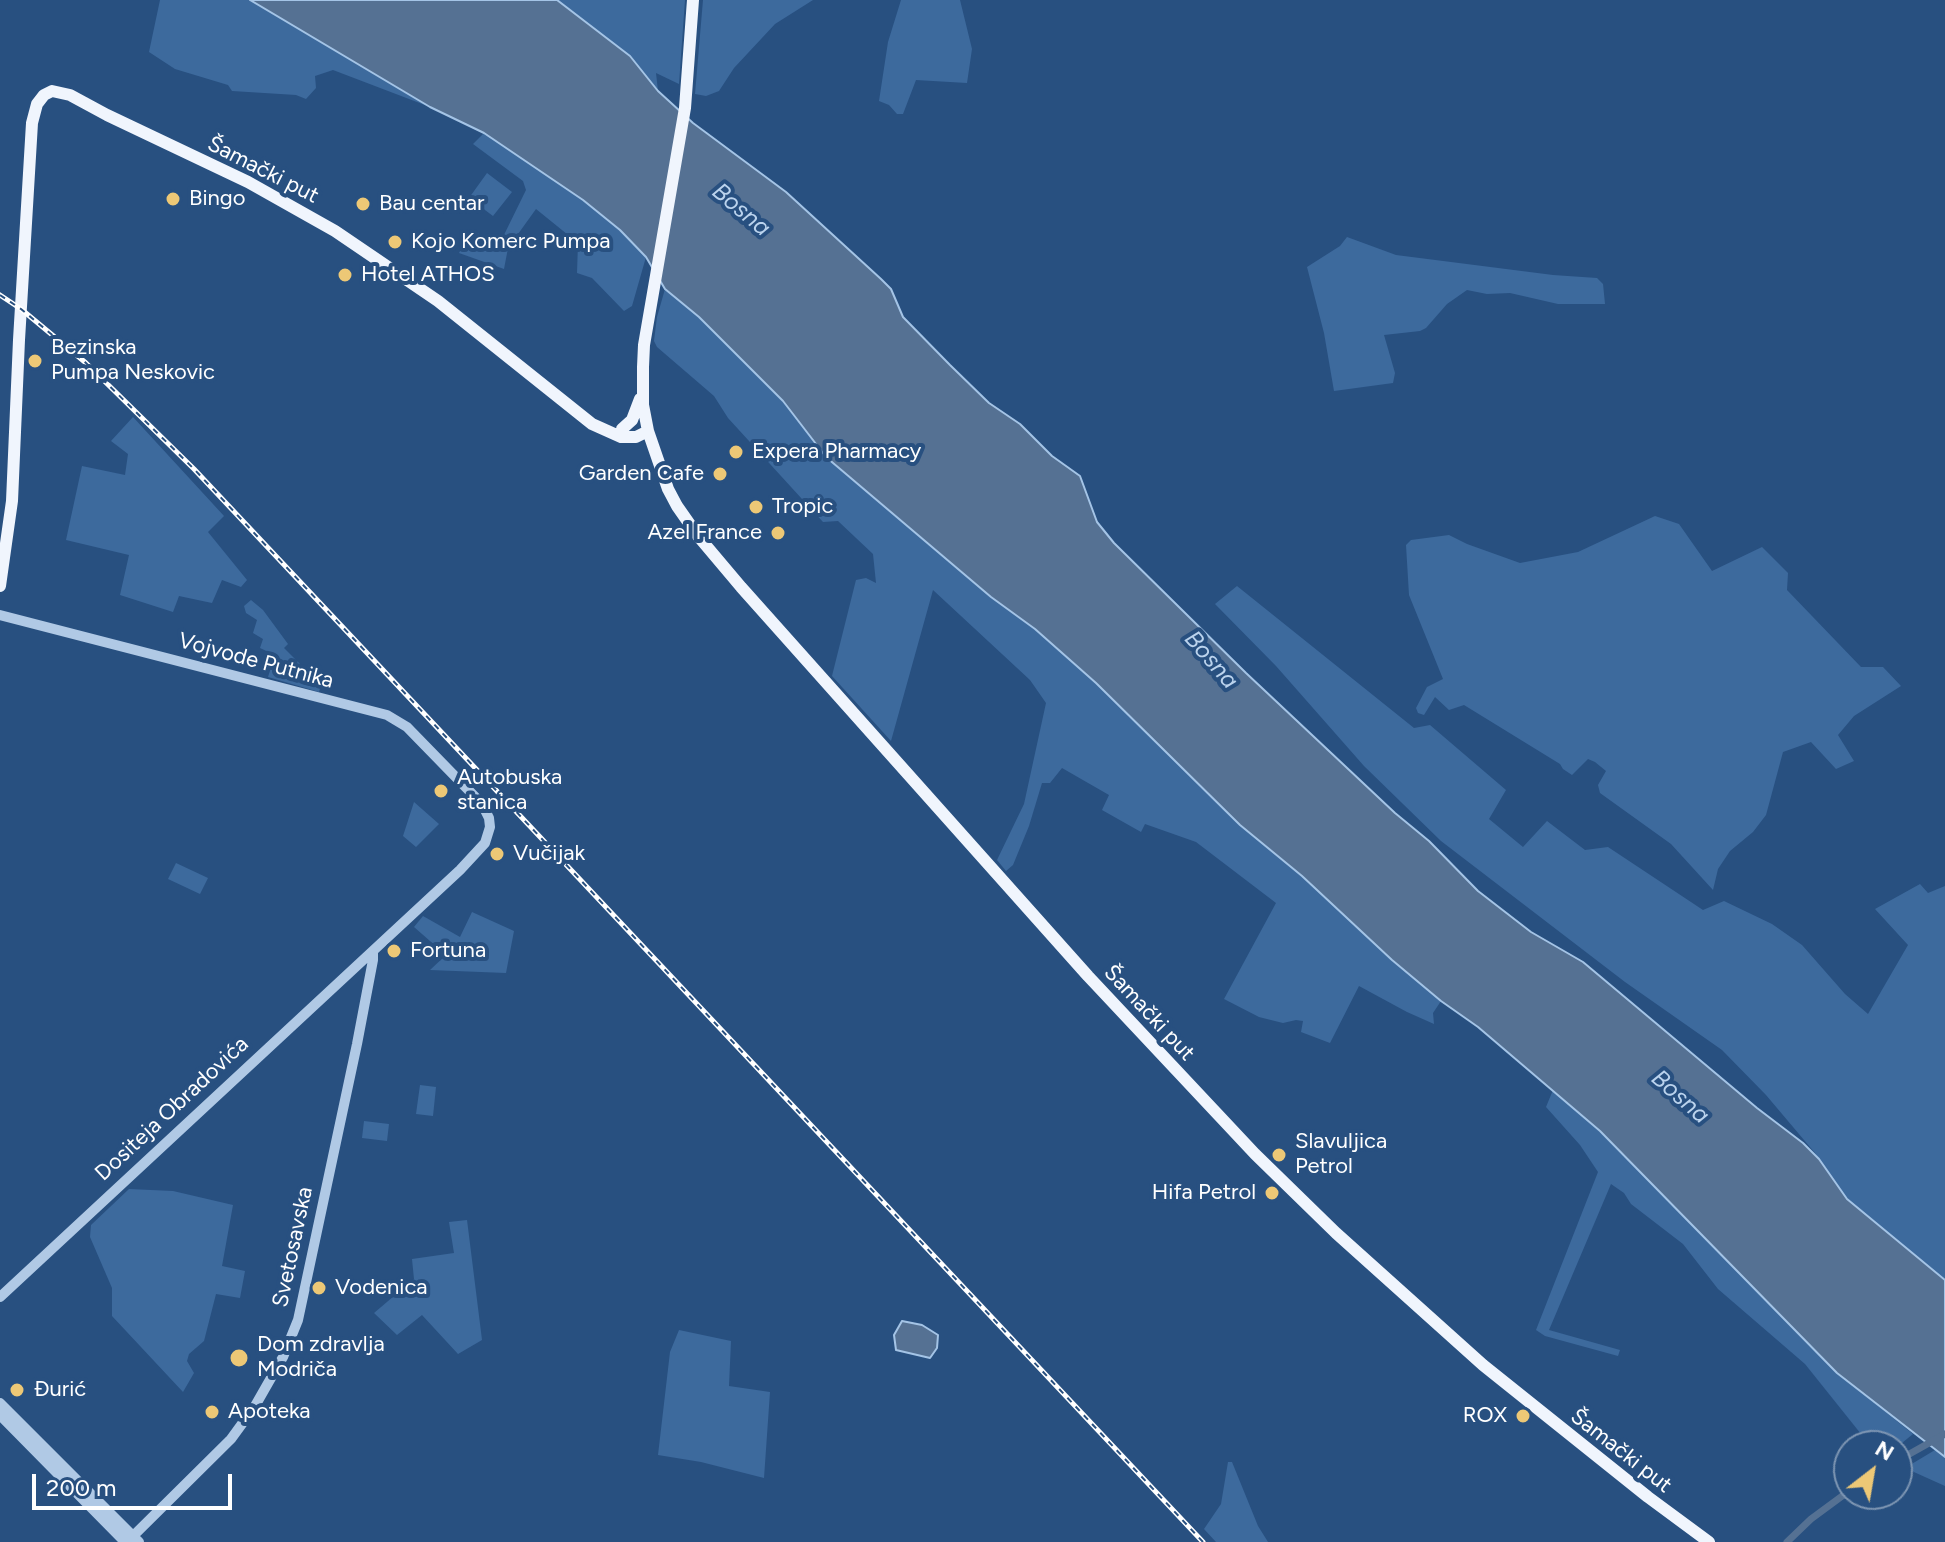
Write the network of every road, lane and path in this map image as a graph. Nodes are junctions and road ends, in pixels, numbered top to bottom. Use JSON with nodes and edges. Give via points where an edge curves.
{"nodes":[{"id":1,"x":693,"y":0,"type":"edge"},
{"id":2,"x":643,"y":389,"type":"junction"},
{"id":3,"x":622,"y":429,"type":"junction"},
{"id":4,"x":603,"y":430,"type":"junction"},
{"id":5,"x":648,"y":431,"type":"junction"},
{"id":6,"x":0,"y":586,"type":"edge"},
{"id":7,"x":0,"y":615,"type":"edge"},
{"id":8,"x":473,"y":794,"type":"joint"},
{"id":9,"x":373,"y":952,"type":"junction"},
{"id":10,"x":0,"y":1297,"type":"edge"},
{"id":11,"x":0,"y":1403,"type":"edge"},
{"id":12,"x":0,"y":1415,"type":"edge"},
{"id":13,"x":131,"y":1540,"type":"edge"},
{"id":14,"x":1709,"y":1542,"type":"edge"}],
"edges":[{"from":1,"to":2,"type":"main road","via":[[685,108],[644,345]]},
{"from":2,"to":3,"type":"main road","via":[[634,417]]},
{"from":2,"to":5,"type":"main road"},
{"from":3,"to":4,"type":"main road"},
{"from":3,"to":5,"type":"main road","via":[[637,426]]},
{"from":4,"to":5,"type":"main road","name":"Šamački put","via":[[621,437]]},
{"from":4,"to":6,"type":"main road","name":"Šamački put","via":[[438,301],[335,231],[248,182],[62,91],[52,91],[41,98],[34,113],[12,501]]},
{"from":5,"to":14,"type":"main road","name":"Šamački put","via":[[668,489],[698,536],[1166,1061],[1392,1284],[1544,1415]]},
{"from":7,"to":8,"type":"street","name":"Vojvode Putnika","via":[[387,715],[407,727]]},
{"from":8,"to":9,"type":"street","name":"Dositeja Obradovića","via":[[489,818],[485,843]]},
{"from":9,"to":10,"type":"street","name":"Dositeja Obradovića"},
{"from":9,"to":13,"type":"street","name":"Svetosavska","via":[[298,1320],[283,1357],[231,1439]]},
{"from":11,"to":13,"type":"street"},
{"from":12,"to":13,"type":"street"}]}
